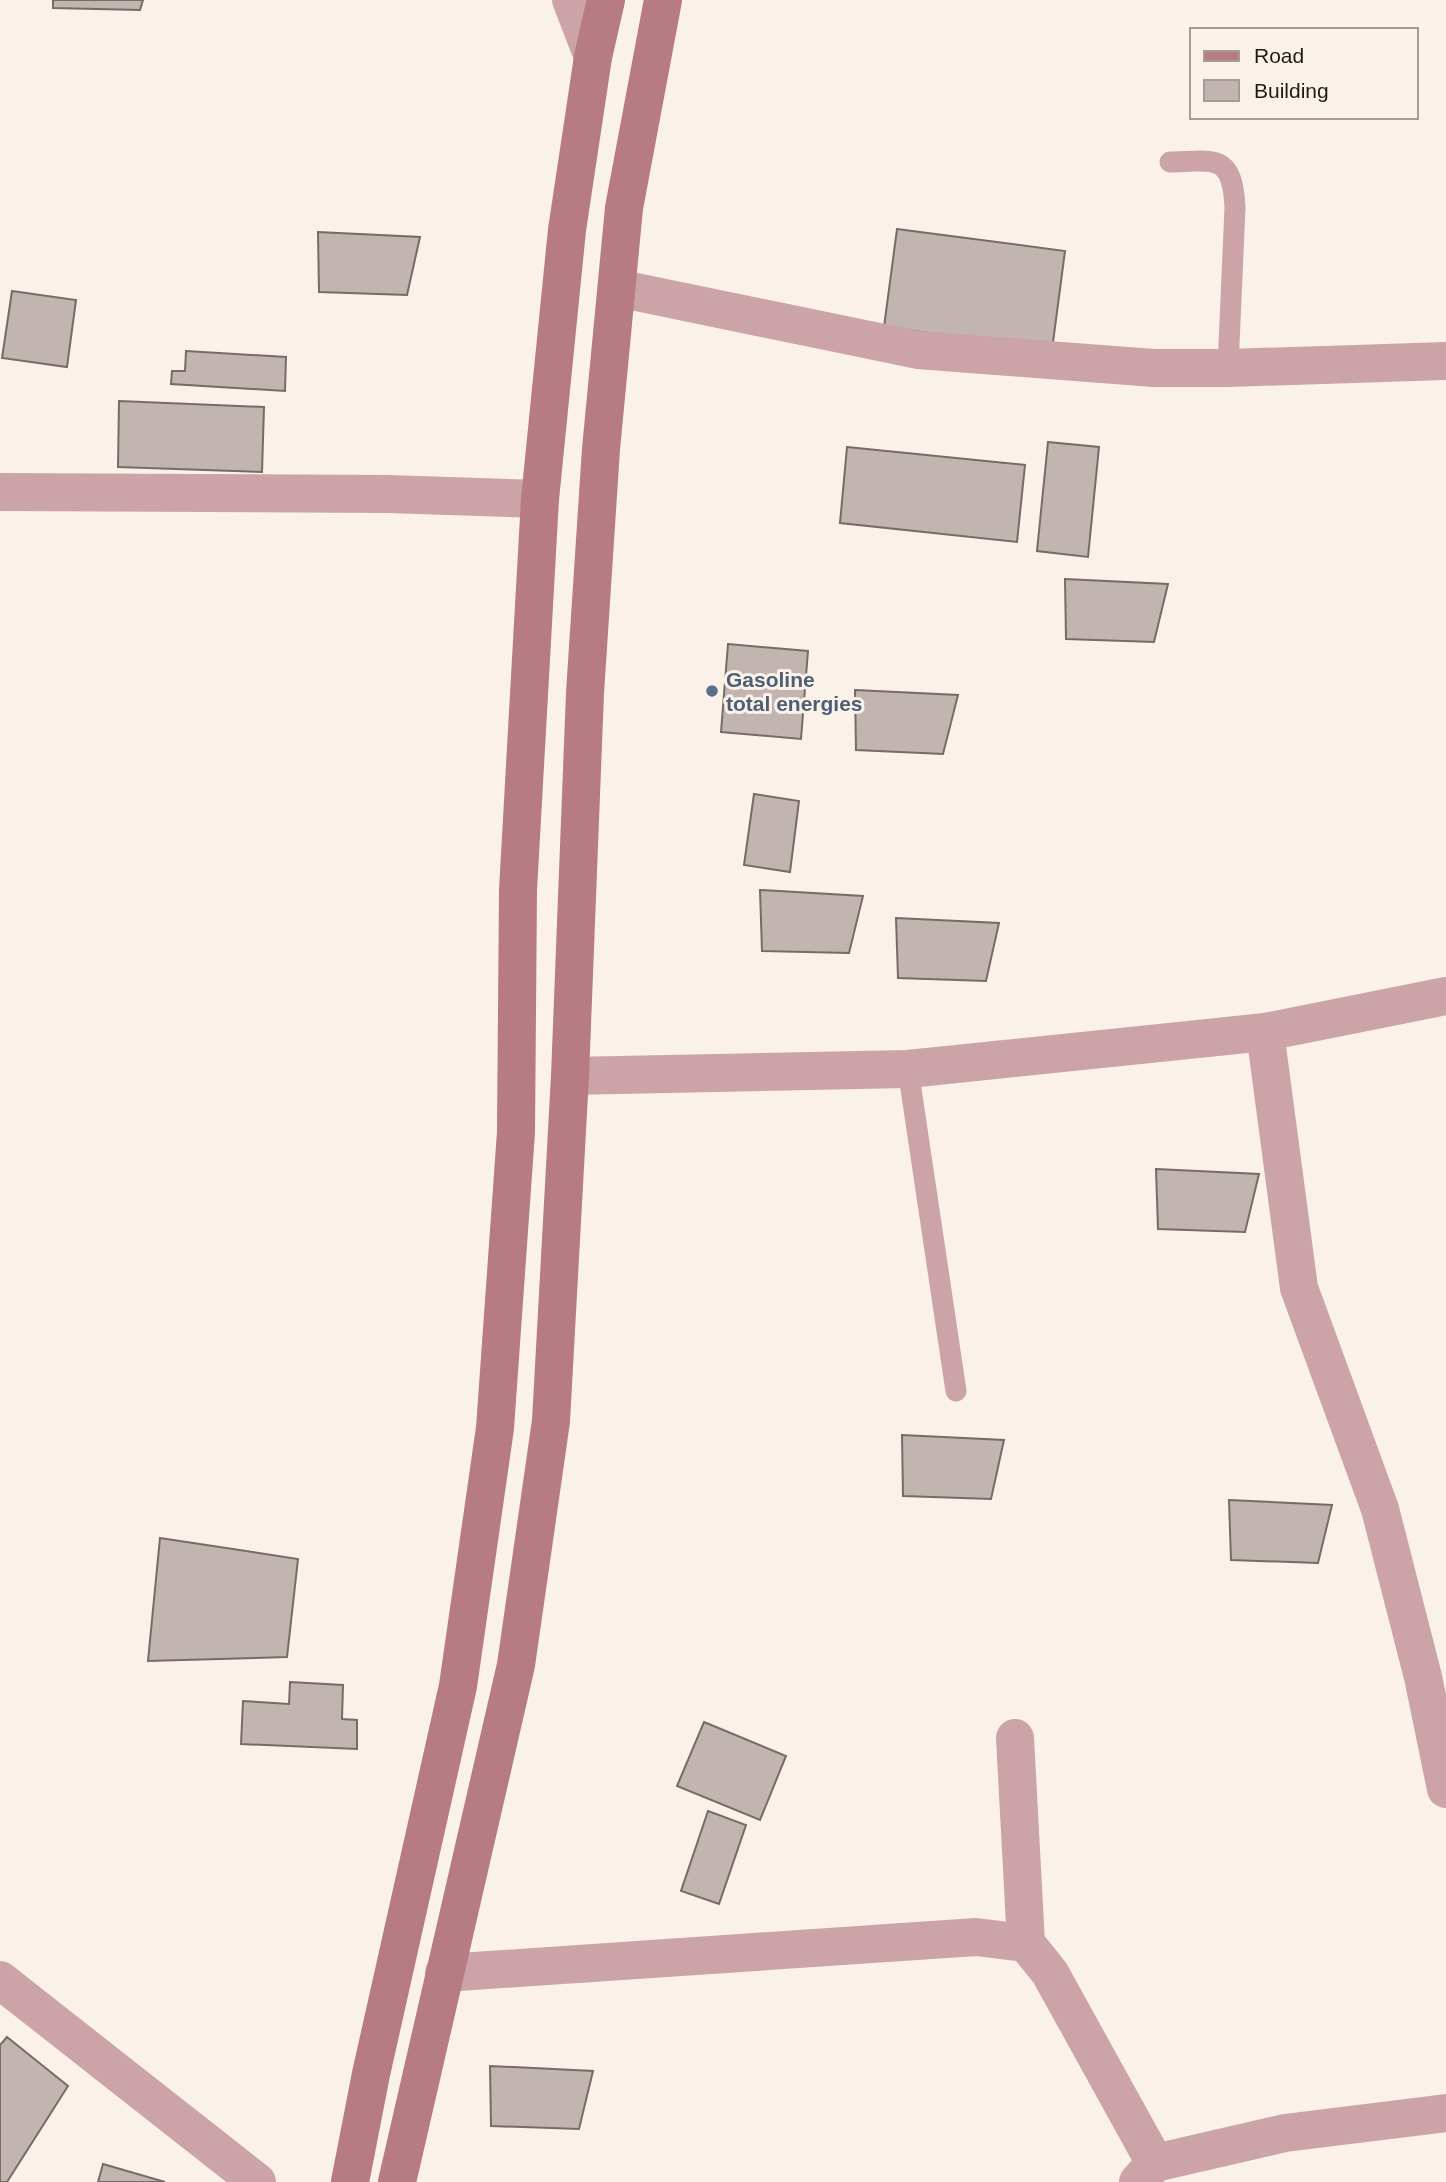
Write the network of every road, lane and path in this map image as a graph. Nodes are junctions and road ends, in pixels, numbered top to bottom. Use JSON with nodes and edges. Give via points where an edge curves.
{"nodes":[{"id":1,"x":571,"y":0,"type":"edge"},
{"id":2,"x":606,"y":0,"type":"edge"},
{"id":3,"x":663,"y":0,"type":"edge"},
{"id":4,"x":593,"y":57,"type":"junction"},
{"id":5,"x":1170,"y":162,"type":"dead end"},
{"id":6,"x":617,"y":288,"type":"junction"},
{"id":7,"x":1446,"y":361,"type":"edge"},
{"id":8,"x":1228,"y":368,"type":"junction"},
{"id":9,"x":0,"y":492,"type":"edge"},
{"id":10,"x":540,"y":499,"type":"junction"},
{"id":11,"x":1446,"y":996,"type":"edge"},
{"id":12,"x":1265,"y":1032,"type":"junction"},
{"id":13,"x":908,"y":1069,"type":"junction"},
{"id":14,"x":570,"y":1076,"type":"junction"},
{"id":15,"x":956,"y":1391,"type":"dead end"},
{"id":16,"x":1015,"y":1738,"type":"dead end"},
{"id":17,"x":1446,"y":1789,"type":"edge"},
{"id":18,"x":1026,"y":1943,"type":"junction"},
{"id":19,"x":444,"y":1973,"type":"junction"},
{"id":20,"x":0,"y":1980,"type":"edge"},
{"id":21,"x":1446,"y":2113,"type":"edge"},
{"id":22,"x":1146,"y":2173,"type":"edge"},
{"id":23,"x":257,"y":2182,"type":"edge"},
{"id":24,"x":350,"y":2182,"type":"edge"},
{"id":25,"x":397,"y":2182,"type":"edge"}],
"edges":[{"from":1,"to":4,"type":"street"},
{"from":2,"to":4,"type":"main road"},
{"from":3,"to":6,"type":"main road","via":[[624,208]]},
{"from":4,"to":10,"type":"main road","via":[[567,230]]},
{"from":5,"to":8,"type":"lane","via":[[1213,161],[1223,166],[1233,181]]},
{"from":6,"to":8,"type":"street","via":[[918,350],[1154,368]]},
{"from":6,"to":14,"type":"main road","via":[[585,693]]},
{"from":7,"to":8,"type":"street"},
{"from":9,"to":10,"type":"street"},
{"from":10,"to":24,"type":"main road","via":[[518,890],[516,1132],[495,1428],[458,1686]]},
{"from":11,"to":12,"type":"street"},
{"from":12,"to":13,"type":"street"},
{"from":12,"to":17,"type":"street","via":[[1298,1288],[1380,1509],[1423,1676]]},
{"from":13,"to":14,"type":"street"},
{"from":13,"to":15,"type":"lane"},
{"from":14,"to":19,"type":"main road","via":[[551,1421],[516,1665]]},
{"from":16,"to":18,"type":"street"},
{"from":18,"to":19,"type":"street","via":[[976,1937]]},
{"from":18,"to":22,"type":"street","via":[[1050,1973]]},
{"from":19,"to":25,"type":"main road"},
{"from":20,"to":23,"type":"street"},
{"from":21,"to":22,"type":"street","via":[[1285,2133]]}]}
